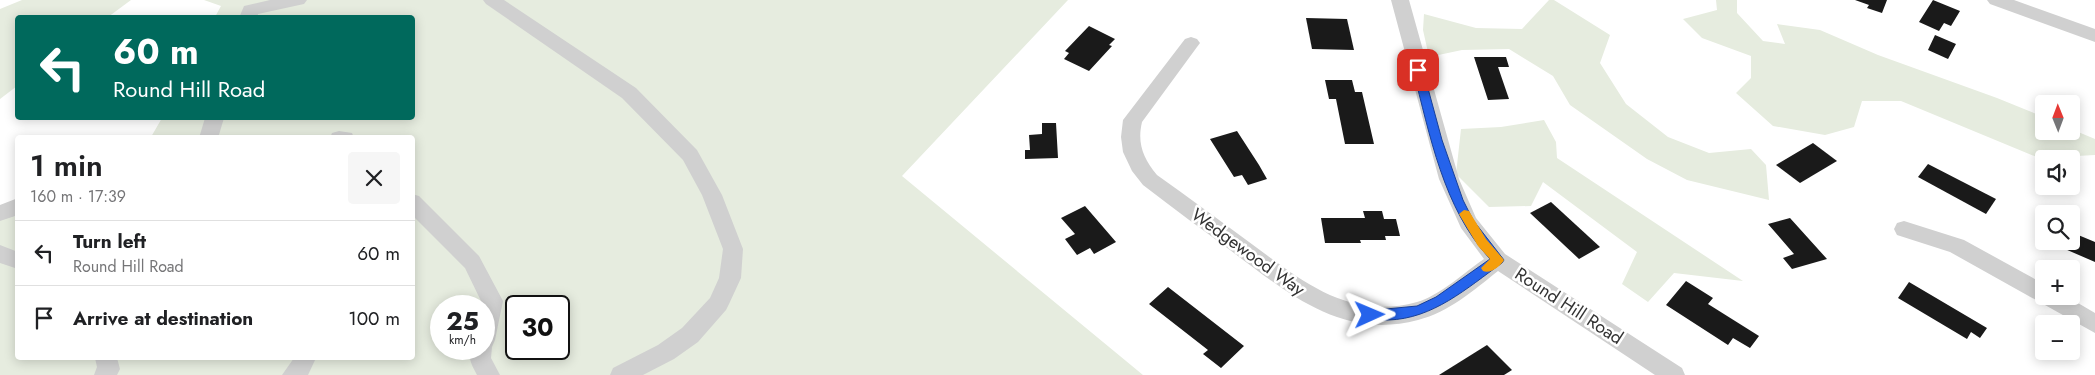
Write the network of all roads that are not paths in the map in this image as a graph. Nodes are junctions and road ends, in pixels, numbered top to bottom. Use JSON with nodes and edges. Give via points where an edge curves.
{"nodes":[{"id":1,"x":298,"y":0,"type":"edge"},
{"id":2,"x":492,"y":0,"type":"edge"},
{"id":3,"x":1400,"y":0,"type":"edge"},
{"id":4,"x":1996,"y":0,"type":"edge"},
{"id":5,"x":2042,"y":8,"type":"edge"},
{"id":6,"x":249,"y":15,"type":"edge"},
{"id":7,"x":2095,"y":36,"type":"edge"},
{"id":8,"x":1191,"y":43,"type":"dead end"},
{"id":9,"x":213,"y":120,"type":"edge"},
{"id":10,"x":209,"y":135,"type":"edge"},
{"id":11,"x":415,"y":205,"type":"edge"},
{"id":12,"x":15,"y":207,"type":"edge"},
{"id":13,"x":0,"y":213,"type":"edge"},
{"id":14,"x":1904,"y":229,"type":"dead end"},
{"id":15,"x":0,"y":254,"type":"edge"},
{"id":16,"x":15,"y":260,"type":"edge"},
{"id":17,"x":1498,"y":260,"type":"junction"},
{"id":18,"x":2035,"y":289,"type":"edge"},
{"id":19,"x":489,"y":295,"type":"edge"},
{"id":20,"x":2062,"y":305,"type":"edge"},
{"id":21,"x":2095,"y":324,"type":"edge"},
{"id":22,"x":106,"y":360,"type":"edge"},
{"id":23,"x":304,"y":360,"type":"edge"},
{"id":24,"x":481,"y":360,"type":"edge"},
{"id":25,"x":105,"y":375,"type":"edge"},
{"id":26,"x":293,"y":375,"type":"edge"},
{"id":27,"x":489,"y":375,"type":"edge"},
{"id":28,"x":621,"y":375,"type":"edge"},
{"id":29,"x":1674,"y":375,"type":"edge"}],
"edges":[{"from":1,"to":6,"type":"street","via":[[250,10]]},
{"from":2,"to":28,"type":"street","via":[[629,92],[690,155],[712,195],[733,249],[730,278],[718,304],[690,335],[666,352]]},
{"from":3,"to":17,"type":"street","name":"Round Hill Road","via":[[1449,179],[1468,222]]},
{"from":4,"to":5,"type":"street"},
{"from":5,"to":7,"type":"street"},
{"from":8,"to":17,"type":"street","name":"Wedgewood Way","via":[[1133,120],[1130,138],[1133,156],[1150,180],[1295,288],[1322,304],[1344,311],[1397,315],[1419,311],[1440,300]]},
{"from":9,"to":10,"type":"street"},
{"from":11,"to":19,"type":"street","via":[[472,262]]},
{"from":12,"to":13,"type":"street"},
{"from":14,"to":18,"type":"street","via":[[1957,246]]},
{"from":15,"to":16,"type":"street"},
{"from":17,"to":29,"type":"street","name":"Round Hill Road"},
{"from":20,"to":21,"type":"street"},
{"from":22,"to":25,"type":"street"},
{"from":23,"to":26,"type":"street"},
{"from":24,"to":27,"type":"street"}]}
